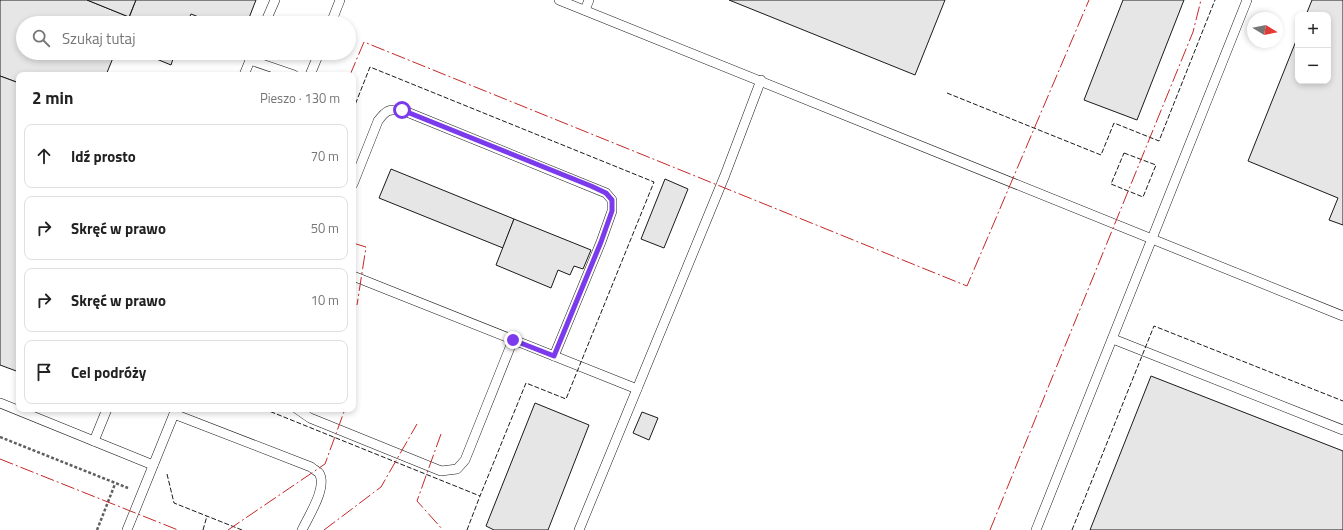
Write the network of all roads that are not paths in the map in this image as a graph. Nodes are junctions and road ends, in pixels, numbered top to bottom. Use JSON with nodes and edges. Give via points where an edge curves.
{"nodes":[{"id":1,"x":275,"y":0,"type":"edge"},
{"id":2,"x":340,"y":0,"type":"edge"},
{"id":3,"x":559,"y":0,"type":"edge"},
{"id":4,"x":589,"y":0,"type":"edge"},
{"id":5,"x":1247,"y":0,"type":"edge"},
{"id":6,"x":585,"y":10,"type":"junction"},
{"id":7,"x":268,"y":16,"type":"edge"},
{"id":8,"x":334,"y":16,"type":"edge"},
{"id":9,"x":250,"y":60,"type":"edge"},
{"id":10,"x":261,"y":60,"type":"edge"},
{"id":11,"x":316,"y":60,"type":"edge"},
{"id":12,"x":245,"y":72,"type":"edge"},
{"id":13,"x":287,"y":72,"type":"edge"},
{"id":14,"x":311,"y":72,"type":"edge"},
{"id":15,"x":762,"y":80,"type":"junction"},
{"id":16,"x":356,"y":176,"type":"edge"},
{"id":17,"x":1153,"y":239,"type":"junction"},
{"id":18,"x":356,"y":277,"type":"edge"},
{"id":19,"x":1343,"y":316,"type":"edge"},
{"id":20,"x":1113,"y":339,"type":"junction"},
{"id":21,"x":513,"y":340,"type":"junction"},
{"id":22,"x":554,"y":356,"type":"junction"},
{"id":23,"x":637,"y":389,"type":"junction"},
{"id":24,"x":0,"y":403,"type":"edge"},
{"id":25,"x":16,"y":409,"type":"edge"},
{"id":26,"x":22,"y":412,"type":"edge"},
{"id":27,"x":106,"y":412,"type":"edge"},
{"id":28,"x":175,"y":412,"type":"edge"},
{"id":29,"x":177,"y":412,"type":"edge"},
{"id":30,"x":301,"y":412,"type":"edge"},
{"id":31,"x":1343,"y":430,"type":"edge"},
{"id":32,"x":94,"y":441,"type":"junction"},
{"id":33,"x":153,"y":465,"type":"junction"},
{"id":34,"x":127,"y":530,"type":"edge"},
{"id":35,"x":302,"y":530,"type":"edge"},
{"id":36,"x":579,"y":530,"type":"edge"},
{"id":37,"x":1036,"y":530,"type":"edge"}],
"edges":[{"from":1,"to":7,"type":"lane"},
{"from":2,"to":8,"type":"lane"},
{"from":3,"to":6,"type":"lane"},
{"from":4,"to":6,"type":"lane"},
{"from":5,"to":17,"type":"lane"},
{"from":6,"to":15,"type":"lane"},
{"from":9,"to":12,"type":"lane"},
{"from":10,"to":13,"type":"lane"},
{"from":11,"to":14,"type":"lane"},
{"from":15,"to":17,"type":"lane"},
{"from":15,"to":23,"type":"lane"},
{"from":16,"to":22,"type":"lane","via":[[378,121],[384,112],[392,109],[402,110],[606,193],[612,200],[612,211]]},
{"from":17,"to":19,"type":"lane"},
{"from":17,"to":20,"type":"lane"},
{"from":18,"to":21,"type":"lane"},
{"from":20,"to":31,"type":"lane"},
{"from":20,"to":37,"type":"lane"},
{"from":21,"to":22,"type":"lane"},
{"from":21,"to":30,"type":"lane","via":[[465,460],[457,469],[441,471],[310,418]]},
{"from":22,"to":23,"type":"lane"},
{"from":23,"to":36,"type":"lane"},
{"from":24,"to":25,"type":"lane"},
{"from":26,"to":32,"type":"lane"},
{"from":27,"to":32,"type":"lane"},
{"from":28,"to":33,"type":"lane"},
{"from":29,"to":35,"type":"lane","via":[[311,467],[319,474],[322,484],[319,494]]},
{"from":32,"to":33,"type":"lane"},
{"from":33,"to":34,"type":"lane"}]}
